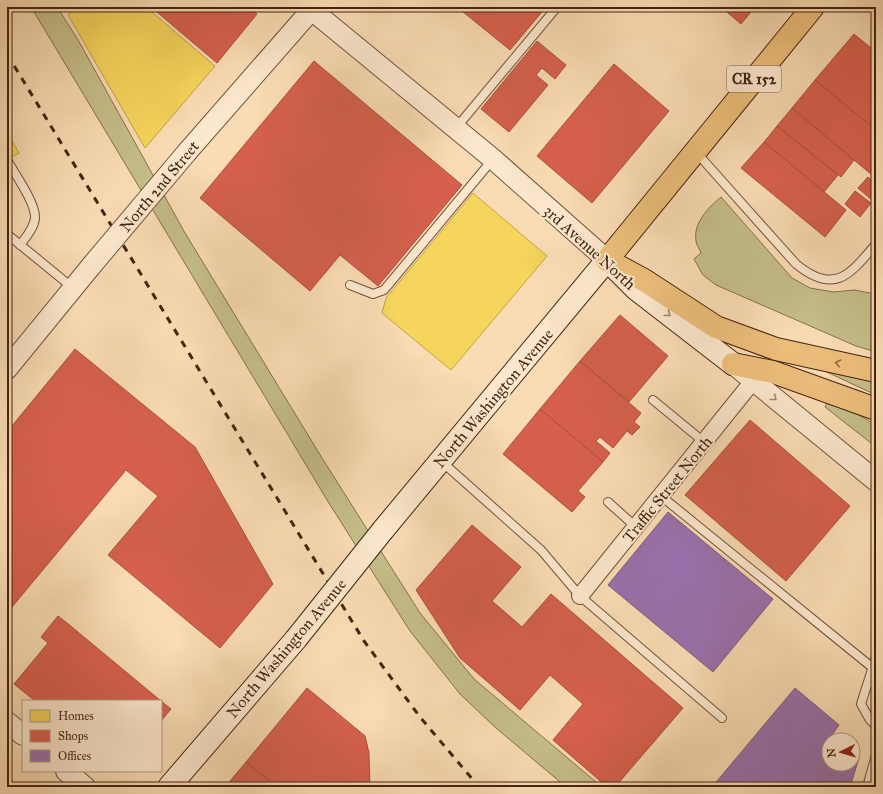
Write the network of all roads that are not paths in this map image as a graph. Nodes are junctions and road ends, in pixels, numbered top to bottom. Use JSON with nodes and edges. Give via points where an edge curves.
{"nodes":[{"id":1,"x":557,"y":7,"type":"edge"},
{"id":2,"x":813,"y":7,"type":"edge"},
{"id":3,"x":311,"y":8,"type":"edge"},
{"id":4,"x":456,"y":129,"type":"junction"},
{"id":5,"x":695,"y":151,"type":"junction"},
{"id":6,"x":492,"y":159,"type":"junction"},
{"id":7,"x":7,"y":160,"type":"edge"},
{"id":8,"x":7,"y":234,"type":"edge"},
{"id":9,"x":876,"y":244,"type":"edge"},
{"id":10,"x":20,"y":245,"type":"junction"},
{"id":11,"x":607,"y":260,"type":"junction"},
{"id":12,"x":350,"y":285,"type":"dead end"},
{"id":13,"x":73,"y":288,"type":"junction"},
{"id":14,"x":733,"y":364,"type":"junction"},
{"id":15,"x":7,"y":369,"type":"edge"},
{"id":16,"x":876,"y":371,"type":"edge"},
{"id":17,"x":752,"y":381,"type":"junction"},
{"id":18,"x":652,"y":400,"type":"dead end"},
{"id":19,"x":874,"y":410,"type":"edge"},
{"id":20,"x":704,"y":442,"type":"junction"},
{"id":21,"x":441,"y":461,"type":"junction"},
{"id":22,"x":876,"y":481,"type":"edge"},
{"id":23,"x":661,"y":496,"type":"junction"},
{"id":24,"x":608,"y":502,"type":"dead end"},
{"id":25,"x":636,"y":527,"type":"junction"},
{"id":26,"x":580,"y":596,"type":"junction"},
{"id":27,"x":876,"y":657,"type":"edge"},
{"id":28,"x":873,"y":668,"type":"junction"},
{"id":29,"x":722,"y":718,"type":"dead end"},
{"id":30,"x":7,"y":722,"type":"edge"},
{"id":31,"x":876,"y":726,"type":"edge"},
{"id":32,"x":22,"y":734,"type":"edge"},
{"id":33,"x":876,"y":755,"type":"edge"},
{"id":34,"x":67,"y":772,"type":"edge"},
{"id":35,"x":85,"y":787,"type":"edge"},
{"id":36,"x":169,"y":787,"type":"edge"},
{"id":37,"x":868,"y":787,"type":"edge"}],
"edges":[{"from":1,"to":4,"type":"lane"},
{"from":2,"to":5,"type":"main road","name":"North Washington Avenue","number":"CR 152"},
{"from":3,"to":4,"type":"street","name":"3rd Avenue North"},
{"from":3,"to":13,"type":"street","name":"North 2nd Street","bridge":true},
{"from":4,"to":6,"type":"street","name":"3rd Avenue North"},
{"from":5,"to":9,"type":"lane","via":[[796,264],[808,274],[820,279],[834,280],[846,275]]},
{"from":5,"to":11,"type":"main road","name":"North Washington Avenue","number":"CR 152"},
{"from":6,"to":11,"type":"street","name":"3rd Avenue North"},
{"from":6,"to":12,"type":"lane","via":[[384,290],[373,294]]},
{"from":7,"to":10,"type":"lane","via":[[34,209],[35,219]]},
{"from":8,"to":10,"type":"lane"},
{"from":10,"to":13,"type":"lane"},
{"from":11,"to":14,"type":"main road","name":"3rd Avenue North","one_way":true,"via":[[636,289]]},
{"from":16,"to":11,"type":"main road","one_way":true,"via":[[776,349],[716,327],[644,280]]},
{"from":11,"to":21,"type":"main road","name":"North Washington Avenue","number":"CR 152"},
{"from":13,"to":15,"type":"street","name":"North 2nd Street"},
{"from":14,"to":17,"type":"street","name":"3rd Avenue North"},
{"from":14,"to":19,"type":"main road","via":[[773,372]]},
{"from":17,"to":20,"type":"street","name":"Traffic Street North"},
{"from":17,"to":22,"type":"street","name":"3rd Avenue North","one_way":true},
{"from":18,"to":20,"type":"lane"},
{"from":20,"to":23,"type":"street","name":"Traffic Street North"},
{"from":21,"to":26,"type":"lane","via":[[541,550]]},
{"from":21,"to":36,"type":"main road","name":"North Washington Avenue","number":"CR 152","bridge":true,"via":[[296,639]]},
{"from":23,"to":25,"type":"street","name":"Traffic Street North"},
{"from":23,"to":28,"type":"lane"},
{"from":24,"to":25,"type":"lane"},
{"from":25,"to":26,"type":"street","name":"Traffic Street North"},
{"from":26,"to":29,"type":"lane"},
{"from":27,"to":28,"type":"lane"},
{"from":28,"to":31,"type":"lane","via":[[861,704]]},
{"from":30,"to":32,"type":"street"},
{"from":33,"to":37,"type":"lane"},
{"from":34,"to":35,"type":"street"}]}
